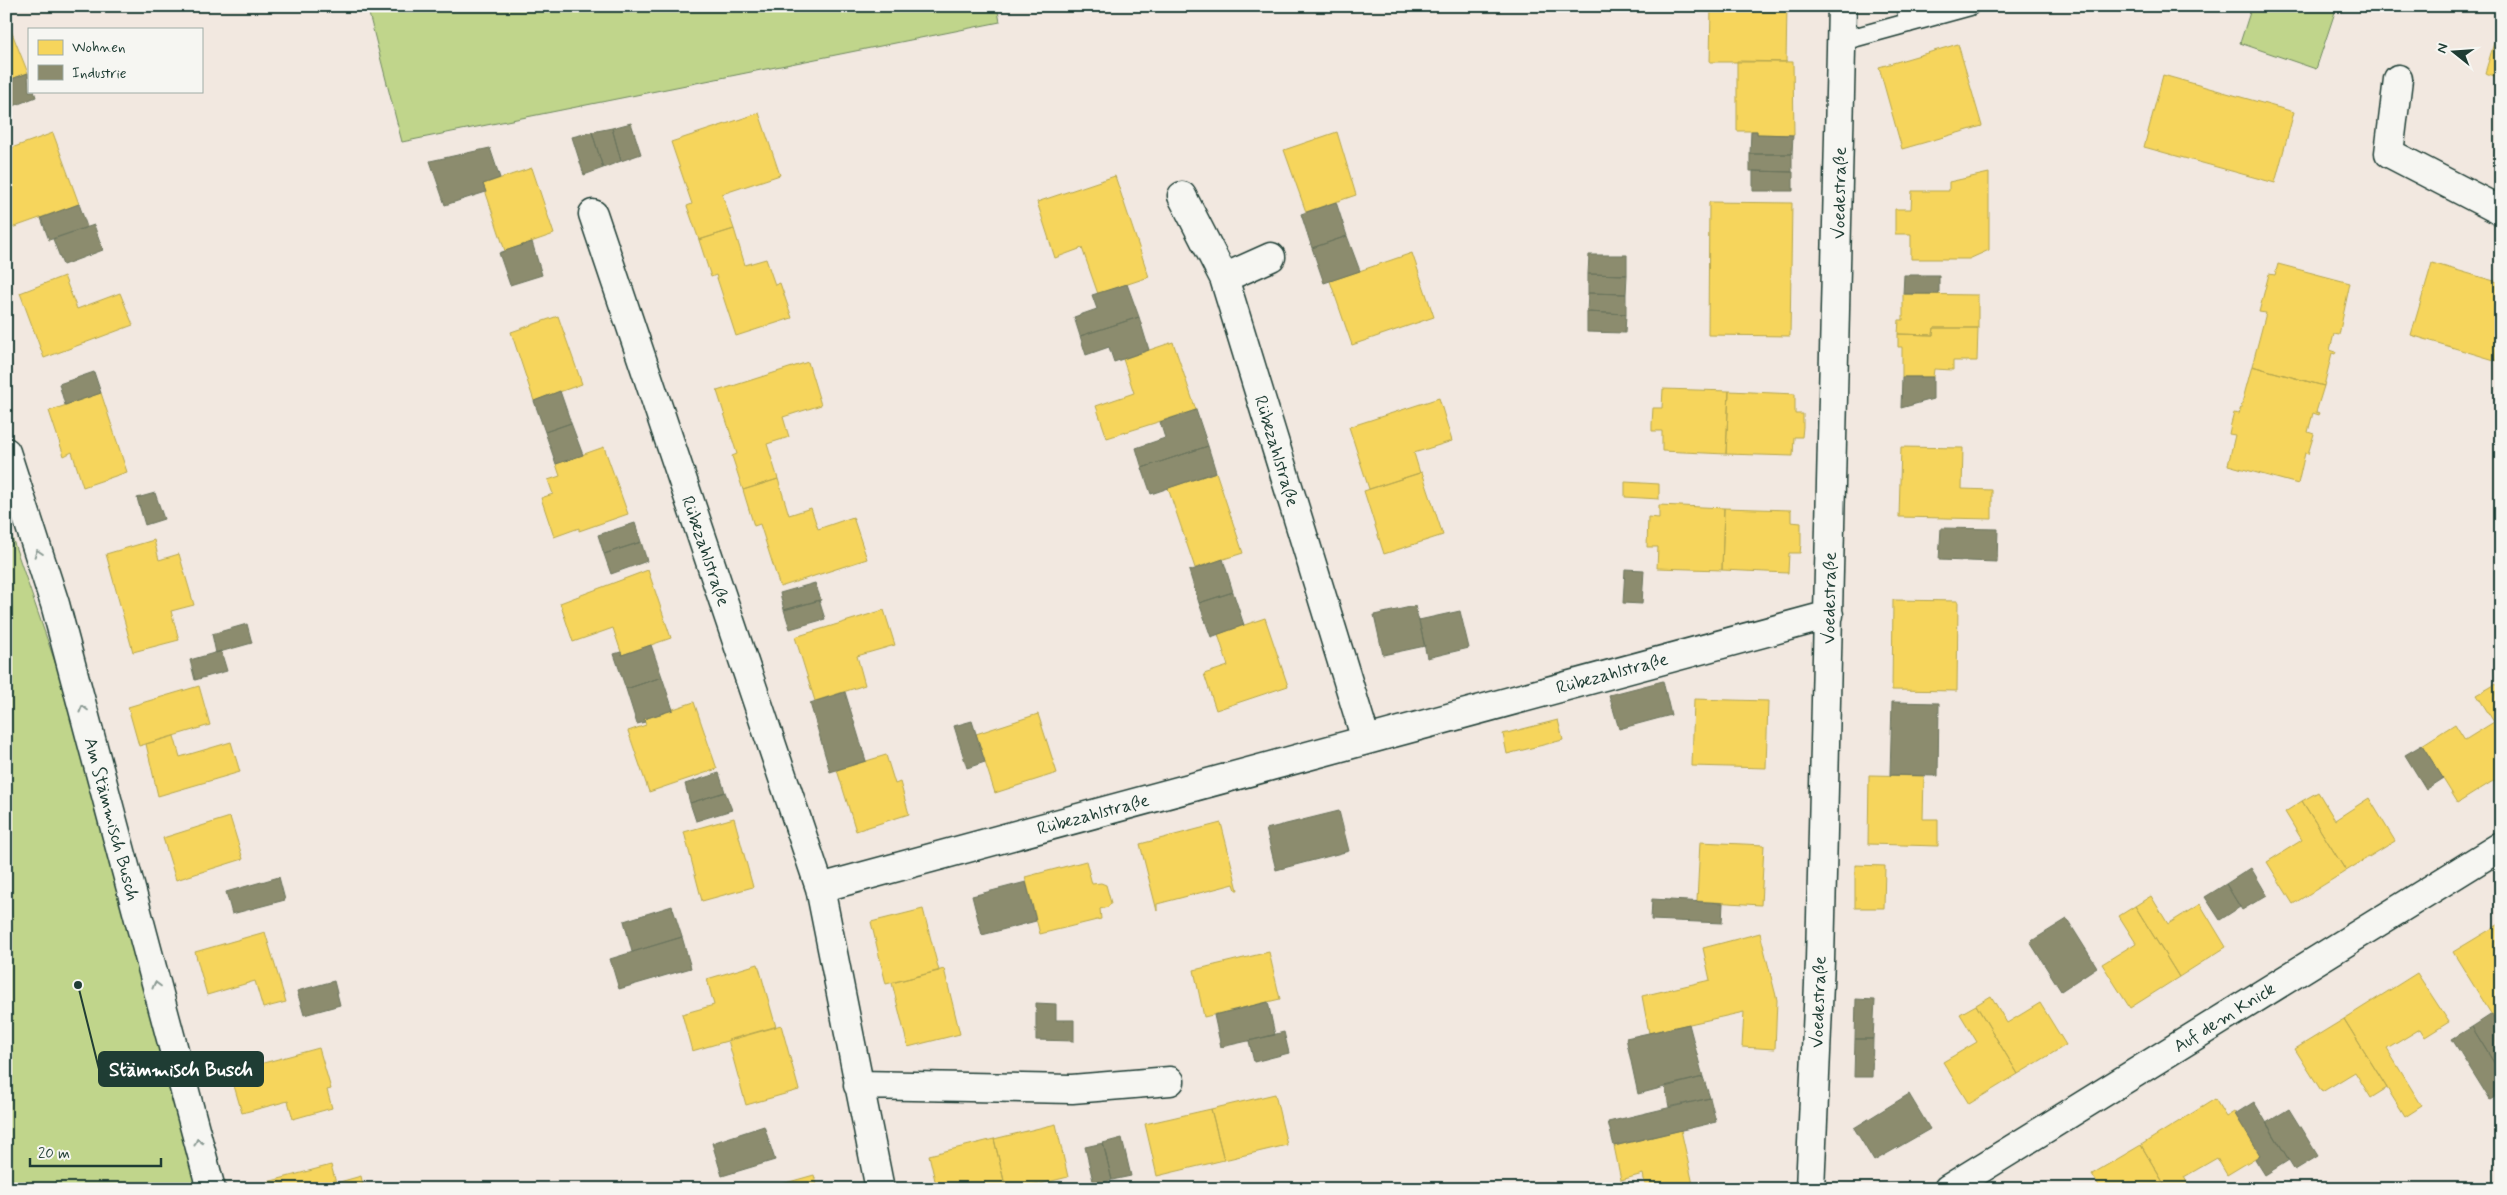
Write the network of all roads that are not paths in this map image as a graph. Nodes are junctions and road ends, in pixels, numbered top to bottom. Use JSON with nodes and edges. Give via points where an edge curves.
{"nodes":[{"id":1,"x":1842,"y":6,"type":"edge"},
{"id":2,"x":1970,"y":6,"type":"edge"},
{"id":3,"x":1907,"y":15,"type":"edge"},
{"id":4,"x":1842,"y":41,"type":"junction"},
{"id":5,"x":2398,"y":79,"type":"dead end"},
{"id":6,"x":1182,"y":196,"type":"dead end"},
{"id":7,"x":2501,"y":211,"type":"edge"},
{"id":8,"x":593,"y":214,"type":"dead end"},
{"id":9,"x":1271,"y":257,"type":"dead end"},
{"id":10,"x":1224,"y":278,"type":"junction"},
{"id":11,"x":6,"y":452,"type":"edge"},
{"id":12,"x":1829,"y":615,"type":"junction"},
{"id":13,"x":1366,"y":740,"type":"junction"},
{"id":14,"x":2501,"y":846,"type":"edge"},
{"id":15,"x":820,"y":888,"type":"junction"},
{"id":16,"x":1170,"y":1081,"type":"dead end"},
{"id":17,"x":858,"y":1085,"type":"junction"},
{"id":18,"x":210,"y":1189,"type":"edge"},
{"id":19,"x":880,"y":1189,"type":"edge"},
{"id":20,"x":1810,"y":1189,"type":"edge"},
{"id":21,"x":1948,"y":1189,"type":"edge"}],
"edges":[{"from":1,"to":4,"type":"street","name":"Voedestraße"},
{"from":2,"to":3,"type":"lane"},
{"from":3,"to":4,"type":"lane"},
{"from":4,"to":12,"type":"street","name":"Voedestraße"},
{"from":5,"to":7,"type":"street","via":[[2390,153]]},
{"from":6,"to":10,"type":"street","name":"Rübezahlstraße"},
{"from":8,"to":15,"type":"street","name":"Rübezahlstraße"},
{"from":9,"to":10,"type":"street"},
{"from":10,"to":13,"type":"street","name":"Rübezahlstraße"},
{"from":18,"to":11,"type":"street","name":"Am Stämmisch Busch","one_way":true,"via":[[55,604]]},
{"from":12,"to":13,"type":"street","name":"Rübezahlstraße"},
{"from":12,"to":20,"type":"street","name":"Voedestraße","via":[[1820,970]]},
{"from":13,"to":15,"type":"street","name":"Rübezahlstraße"},
{"from":14,"to":21,"type":"street","name":"Auf dem Knick"},
{"from":15,"to":17,"type":"street","name":"Rübezahlstraße"},
{"from":16,"to":17,"type":"street","via":[[1072,1089]]},
{"from":17,"to":19,"type":"street","name":"Rübezahlstraße"}]}
